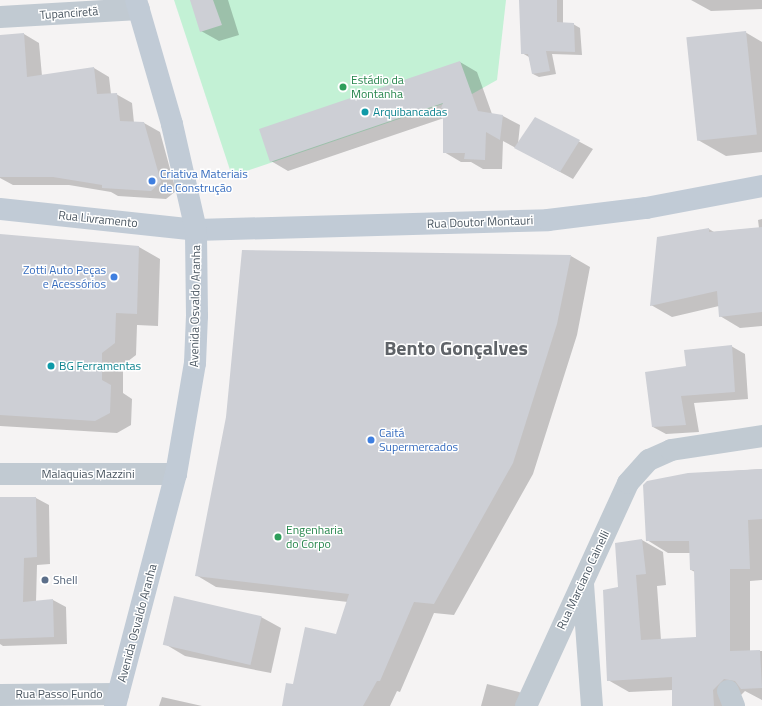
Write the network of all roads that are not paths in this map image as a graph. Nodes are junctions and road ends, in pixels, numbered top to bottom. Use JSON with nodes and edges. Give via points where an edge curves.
{"nodes":[{"id":1,"x":137,"y":4,"type":"edge"},
{"id":2,"x":0,"y":17,"type":"edge"},
{"id":3,"x":762,"y":186,"type":"edge"},
{"id":4,"x":0,"y":209,"type":"edge"},
{"id":5,"x":196,"y":230,"type":"junction"},
{"id":6,"x":762,"y":436,"type":"edge"},
{"id":7,"x":0,"y":474,"type":"edge"},
{"id":8,"x":176,"y":474,"type":"junction"},
{"id":9,"x":583,"y":583,"type":"junction"},
{"id":10,"x":0,"y":694,"type":"edge"},
{"id":11,"x":117,"y":700,"type":"edge"},
{"id":12,"x":526,"y":706,"type":"edge"},
{"id":13,"x":592,"y":706,"type":"edge"}],
"edges":[{"from":1,"to":2,"type":"street","name":"Tupanciretã"},
{"from":1,"to":5,"type":"main road","name":"Avenida Osvaldo Aranha","via":[[172,124]]},
{"from":3,"to":5,"type":"main road","name":"Rua Doutor Montauri","via":[[646,208],[548,220]]},
{"from":4,"to":5,"type":"main road","name":"Rua Livramento"},
{"from":5,"to":8,"type":"main road","name":"Avenida Osvaldo Aranha","via":[[195,363]]},
{"from":6,"to":9,"type":"street","name":"Rua Marciano Cainelli","via":[[671,450],[649,460],[628,483]]},
{"from":7,"to":8,"type":"street","name":"Malaquias Mazzini"},
{"from":8,"to":11,"type":"main road","name":"Avenida Osvaldo Aranha"},
{"from":9,"to":12,"type":"street","name":"Rua Marciano Cainelli"},
{"from":9,"to":13,"type":"street"},
{"from":10,"to":11,"type":"street","name":"Rua Passo Fundo"}]}
